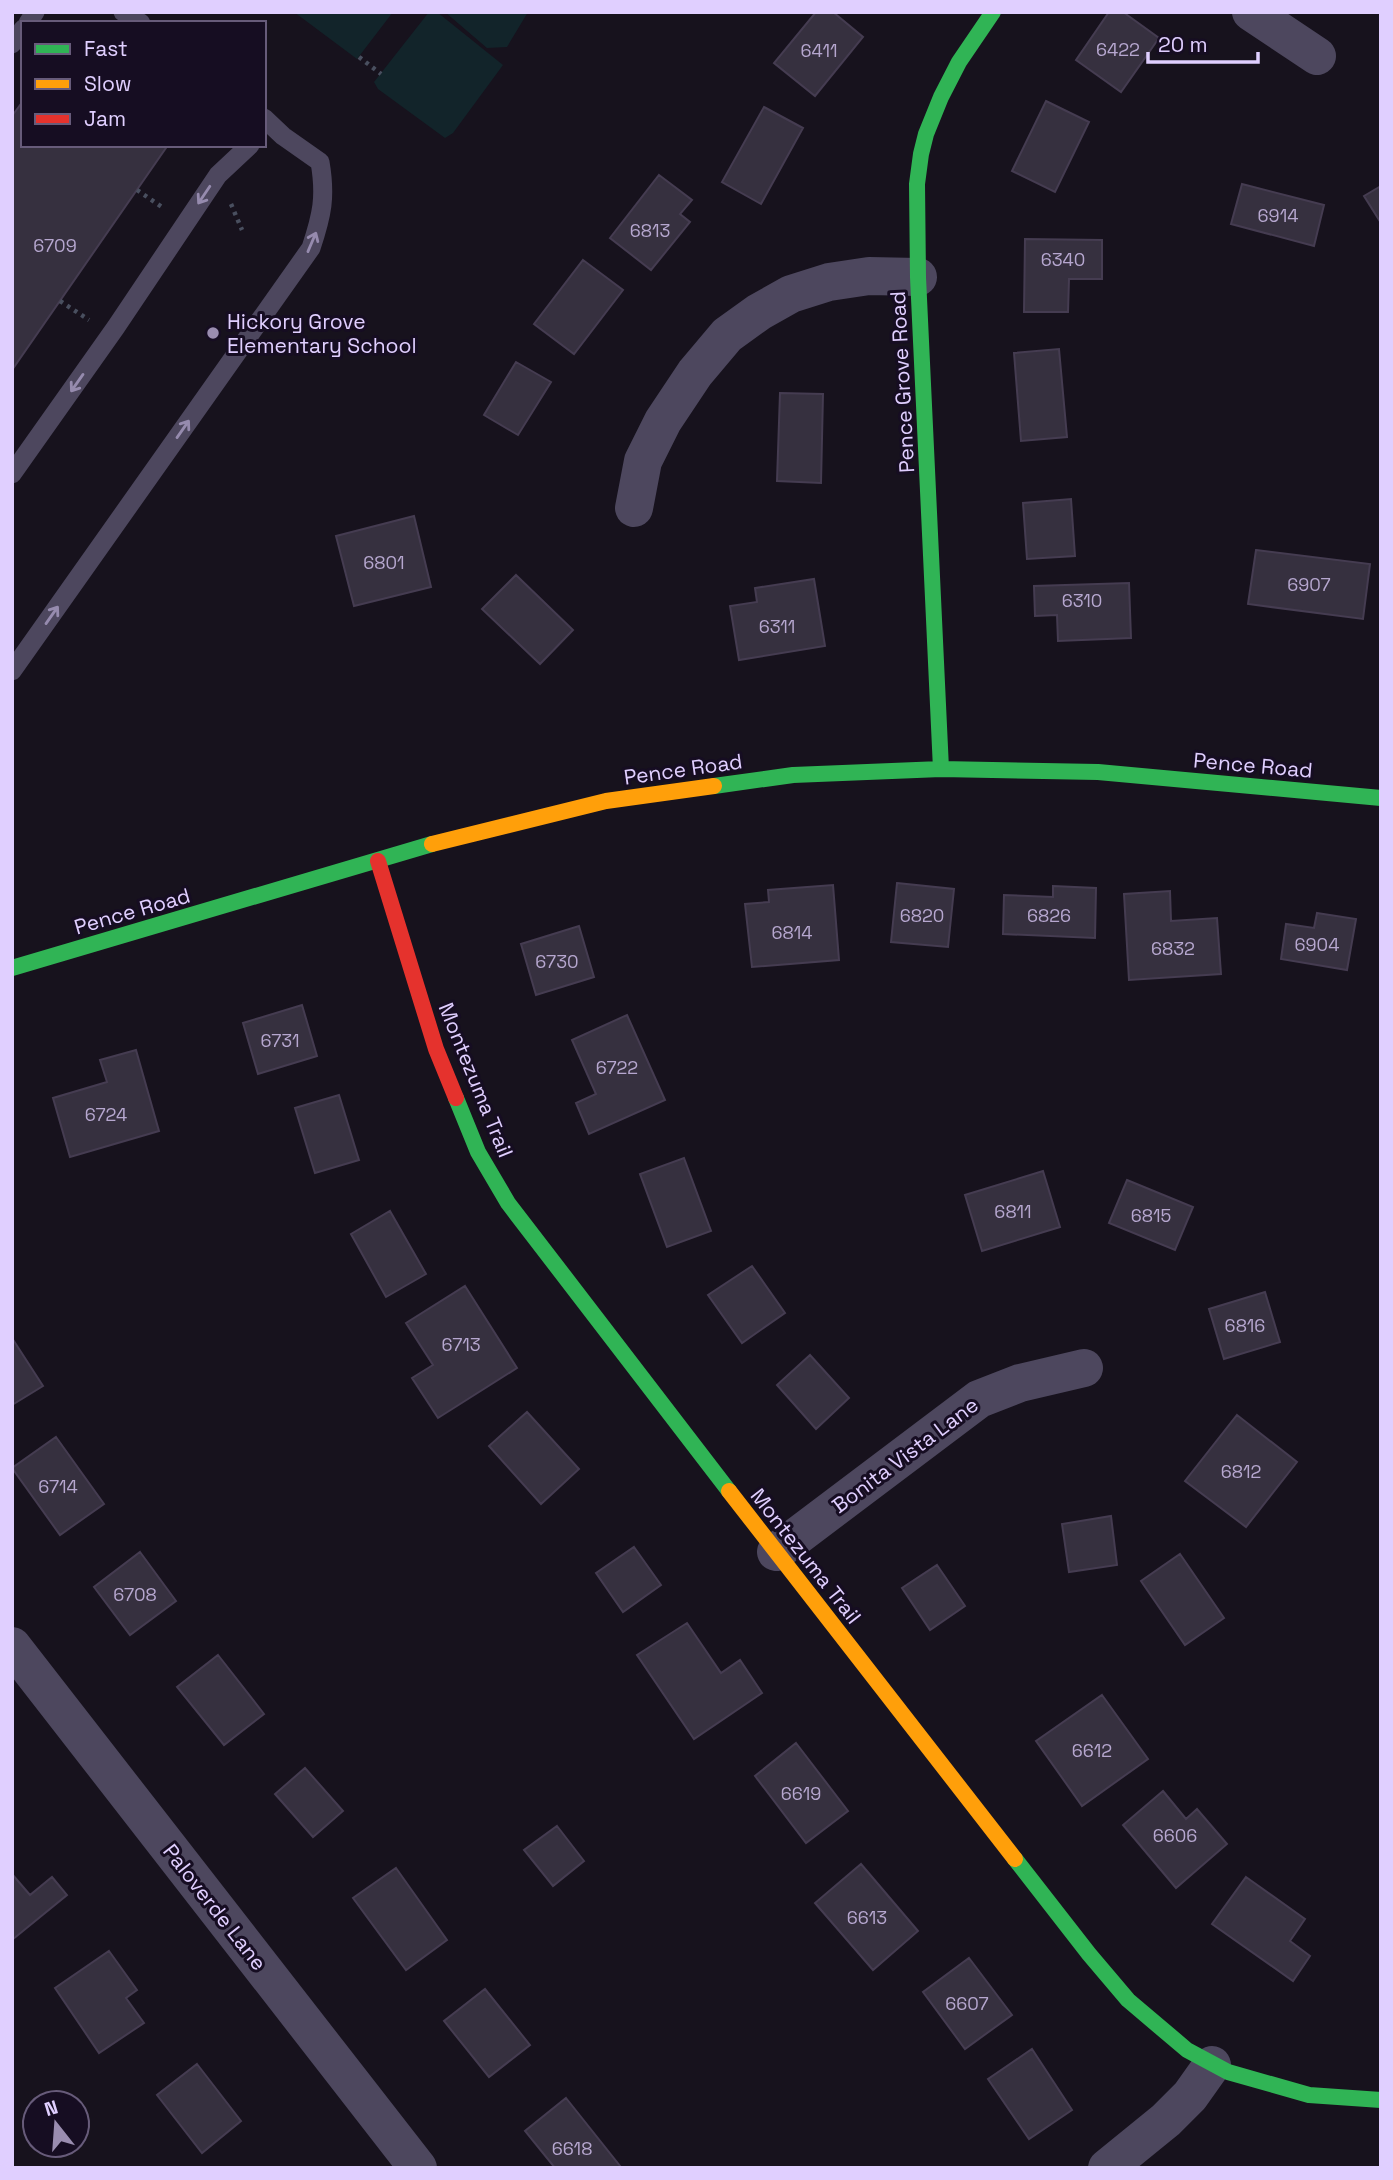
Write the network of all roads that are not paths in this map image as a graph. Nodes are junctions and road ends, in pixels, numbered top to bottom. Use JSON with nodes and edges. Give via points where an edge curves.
{"nodes":[{"id":1,"x":993,"y":12,"type":"edge"},
{"id":2,"x":1251,"y":12,"type":"edge"},
{"id":3,"x":1317,"y":56,"type":"dead end"},
{"id":4,"x":273,"y":136,"type":"edge"},
{"id":5,"x":248,"y":147,"type":"edge"},
{"id":6,"x":918,"y":277,"type":"junction"},
{"id":7,"x":12,"y":474,"type":"edge"},
{"id":8,"x":634,"y":508,"type":"dead end"},
{"id":9,"x":12,"y":671,"type":"edge"},
{"id":10,"x":941,"y":769,"type":"junction"},
{"id":11,"x":1381,"y":799,"type":"edge"},
{"id":12,"x":378,"y":862,"type":"junction"},
{"id":13,"x":12,"y":968,"type":"edge"},
{"id":14,"x":1084,"y":1368,"type":"dead end"},
{"id":15,"x":776,"y":1552,"type":"junction"},
{"id":16,"x":12,"y":1646,"type":"edge"},
{"id":17,"x":1212,"y":2065,"type":"junction"},
{"id":18,"x":1381,"y":2100,"type":"edge"},
{"id":19,"x":418,"y":2168,"type":"edge"},
{"id":20,"x":1107,"y":2168,"type":"edge"}],
"edges":[{"from":1,"to":6,"type":"street","name":"Pence Grove Road","via":[[960,58],[935,107],[921,155]]},
{"from":2,"to":3,"type":"street"},
{"from":9,"to":4,"type":"lane","one_way":true,"via":[[310,248],[321,215],[320,162]]},
{"from":5,"to":7,"type":"lane","one_way":true,"via":[[218,175]]},
{"from":6,"to":8,"type":"street","via":[[869,276],[829,282],[791,294],[727,335],[663,421],[643,461]]},
{"from":6,"to":10,"type":"street","name":"Pence Grove Road"},
{"from":10,"to":11,"type":"street","name":"Pence Road","via":[[1098,772]]},
{"from":10,"to":12,"type":"street","name":"Pence Road","via":[[793,775],[606,801],[453,837]]},
{"from":12,"to":13,"type":"street","name":"Pence Road"},
{"from":12,"to":15,"type":"street","name":"Montezuma Trail","via":[[436,1049],[478,1152],[508,1203]]},
{"from":14,"to":15,"type":"street","name":"Bonita Vista Lane","via":[[1020,1383],[979,1399]]},
{"from":15,"to":17,"type":"street","name":"Montezuma Trail","via":[[1128,2000],[1186,2050]]},
{"from":16,"to":19,"type":"street","name":"Paloverde Lane"},
{"from":17,"to":18,"type":"street","name":"Montezuma Trail","via":[[1309,2095]]},
{"from":17,"to":20,"type":"street","via":[[1166,2120]]}]}
